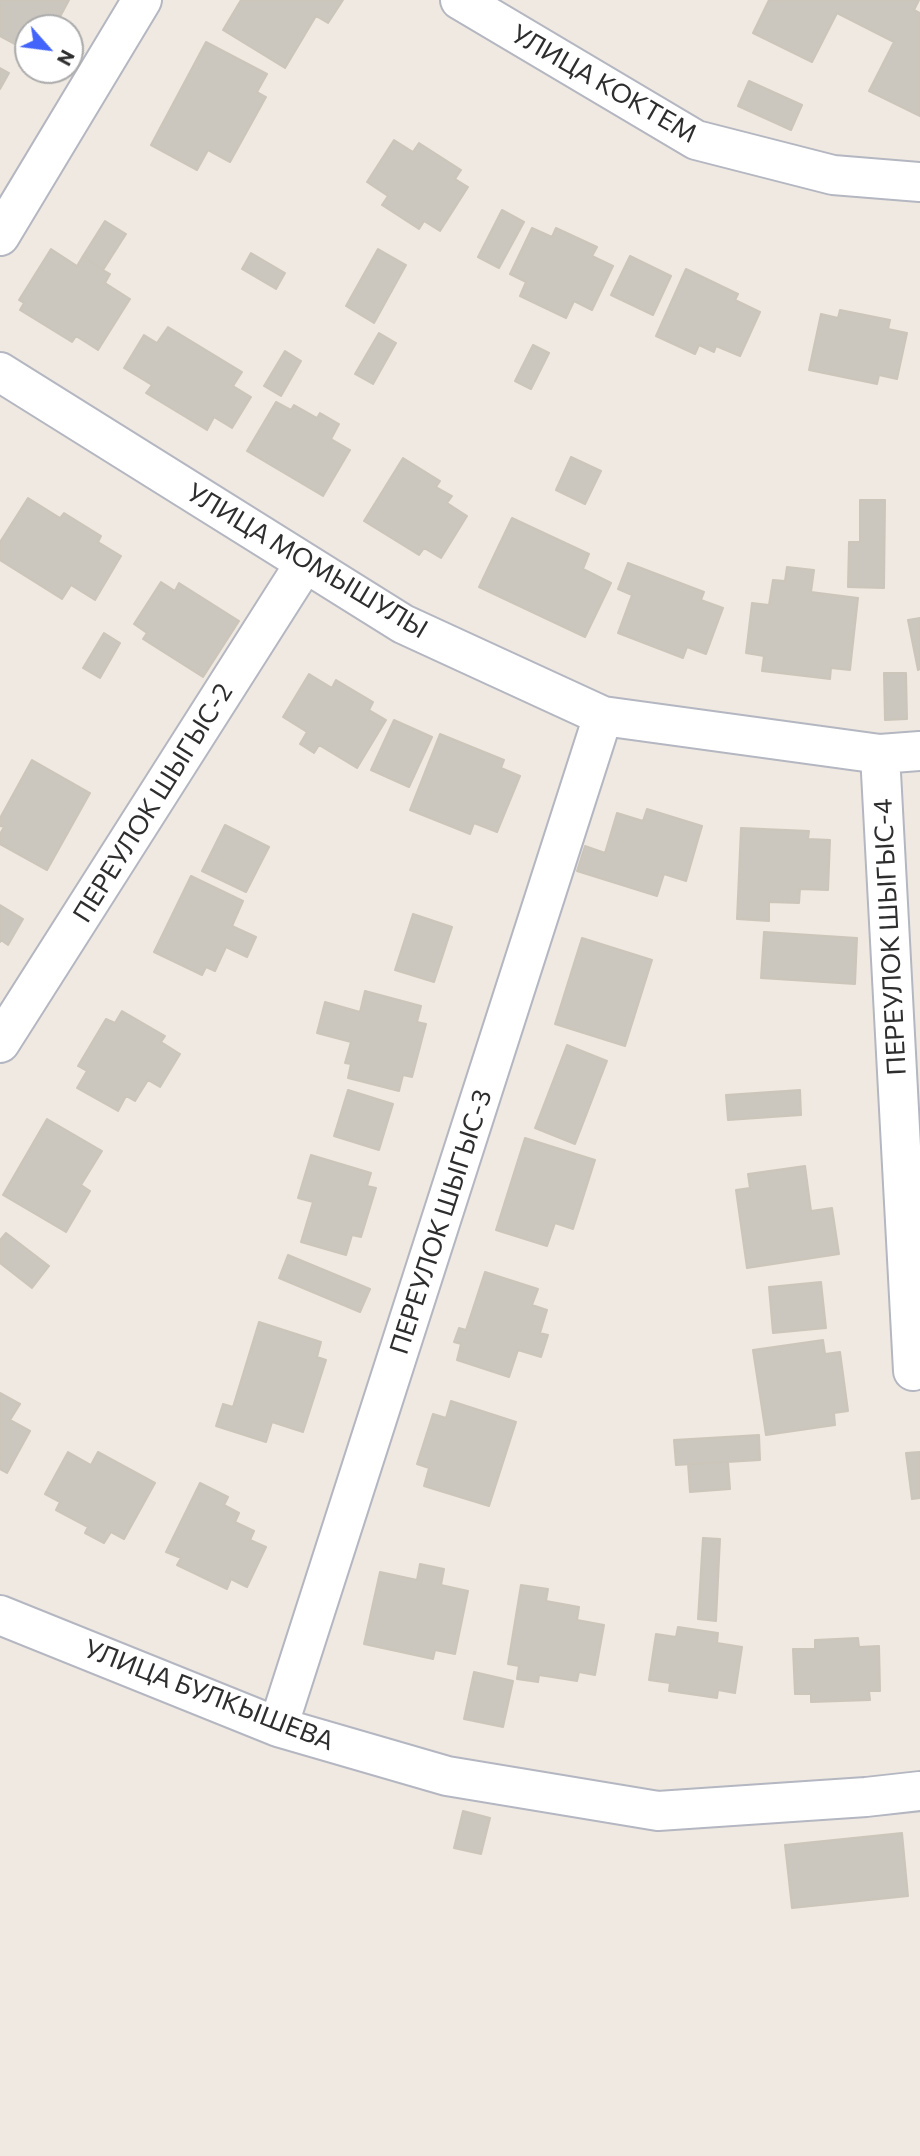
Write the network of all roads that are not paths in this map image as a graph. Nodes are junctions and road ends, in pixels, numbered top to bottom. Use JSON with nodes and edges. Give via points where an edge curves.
{"nodes":[{"id":1,"x":142,"y":0,"type":"edge"},
{"id":2,"x":460,"y":0,"type":"edge"},
{"id":3,"x":920,"y":182,"type":"edge"},
{"id":4,"x":0,"y":236,"type":"edge"},
{"id":5,"x":0,"y":372,"type":"edge"},
{"id":6,"x":305,"y":563,"type":"junction"},
{"id":7,"x":603,"y":716,"type":"junction"},
{"id":8,"x":920,"y":751,"type":"edge"},
{"id":9,"x":880,"y":754,"type":"junction"},
{"id":10,"x":0,"y":1043,"type":"edge"},
{"id":11,"x":913,"y":1371,"type":"dead end"},
{"id":12,"x":0,"y":1615,"type":"edge"},
{"id":13,"x":278,"y":1727,"type":"junction"},
{"id":14,"x":920,"y":1791,"type":"edge"}],
"edges":[{"from":1,"to":4,"type":"street"},
{"from":2,"to":3,"type":"street","name":"УЛИЦА КОКТЕМ","via":[[696,140],[833,174]]},
{"from":5,"to":6,"type":"street","name":"УЛИЦА МОМЫШУЛЫ"},
{"from":6,"to":7,"type":"street","name":"УЛИЦА МОМЫШУЛЫ","via":[[403,624]]},
{"from":6,"to":10,"type":"street","name":"ПЕРЕУЛОК ШЫГЫС-2"},
{"from":7,"to":9,"type":"street","name":"УЛИЦА МОМЫШУЛЫ"},
{"from":7,"to":13,"type":"street","name":"ПЕРЕУЛОК ШЫГЫС-3"},
{"from":8,"to":9,"type":"street","name":"УЛИЦА МОМЫШУЛЫ"},
{"from":9,"to":11,"type":"street","name":"ПЕРЕУЛОК ШЫГЫС-4"},
{"from":12,"to":13,"type":"street","name":"УЛИЦА БУЛКЫШЕВА"},
{"from":13,"to":14,"type":"street","name":"УЛИЦА БУЛКЫШЕВА","via":[[447,1776],[658,1811]]}]}
